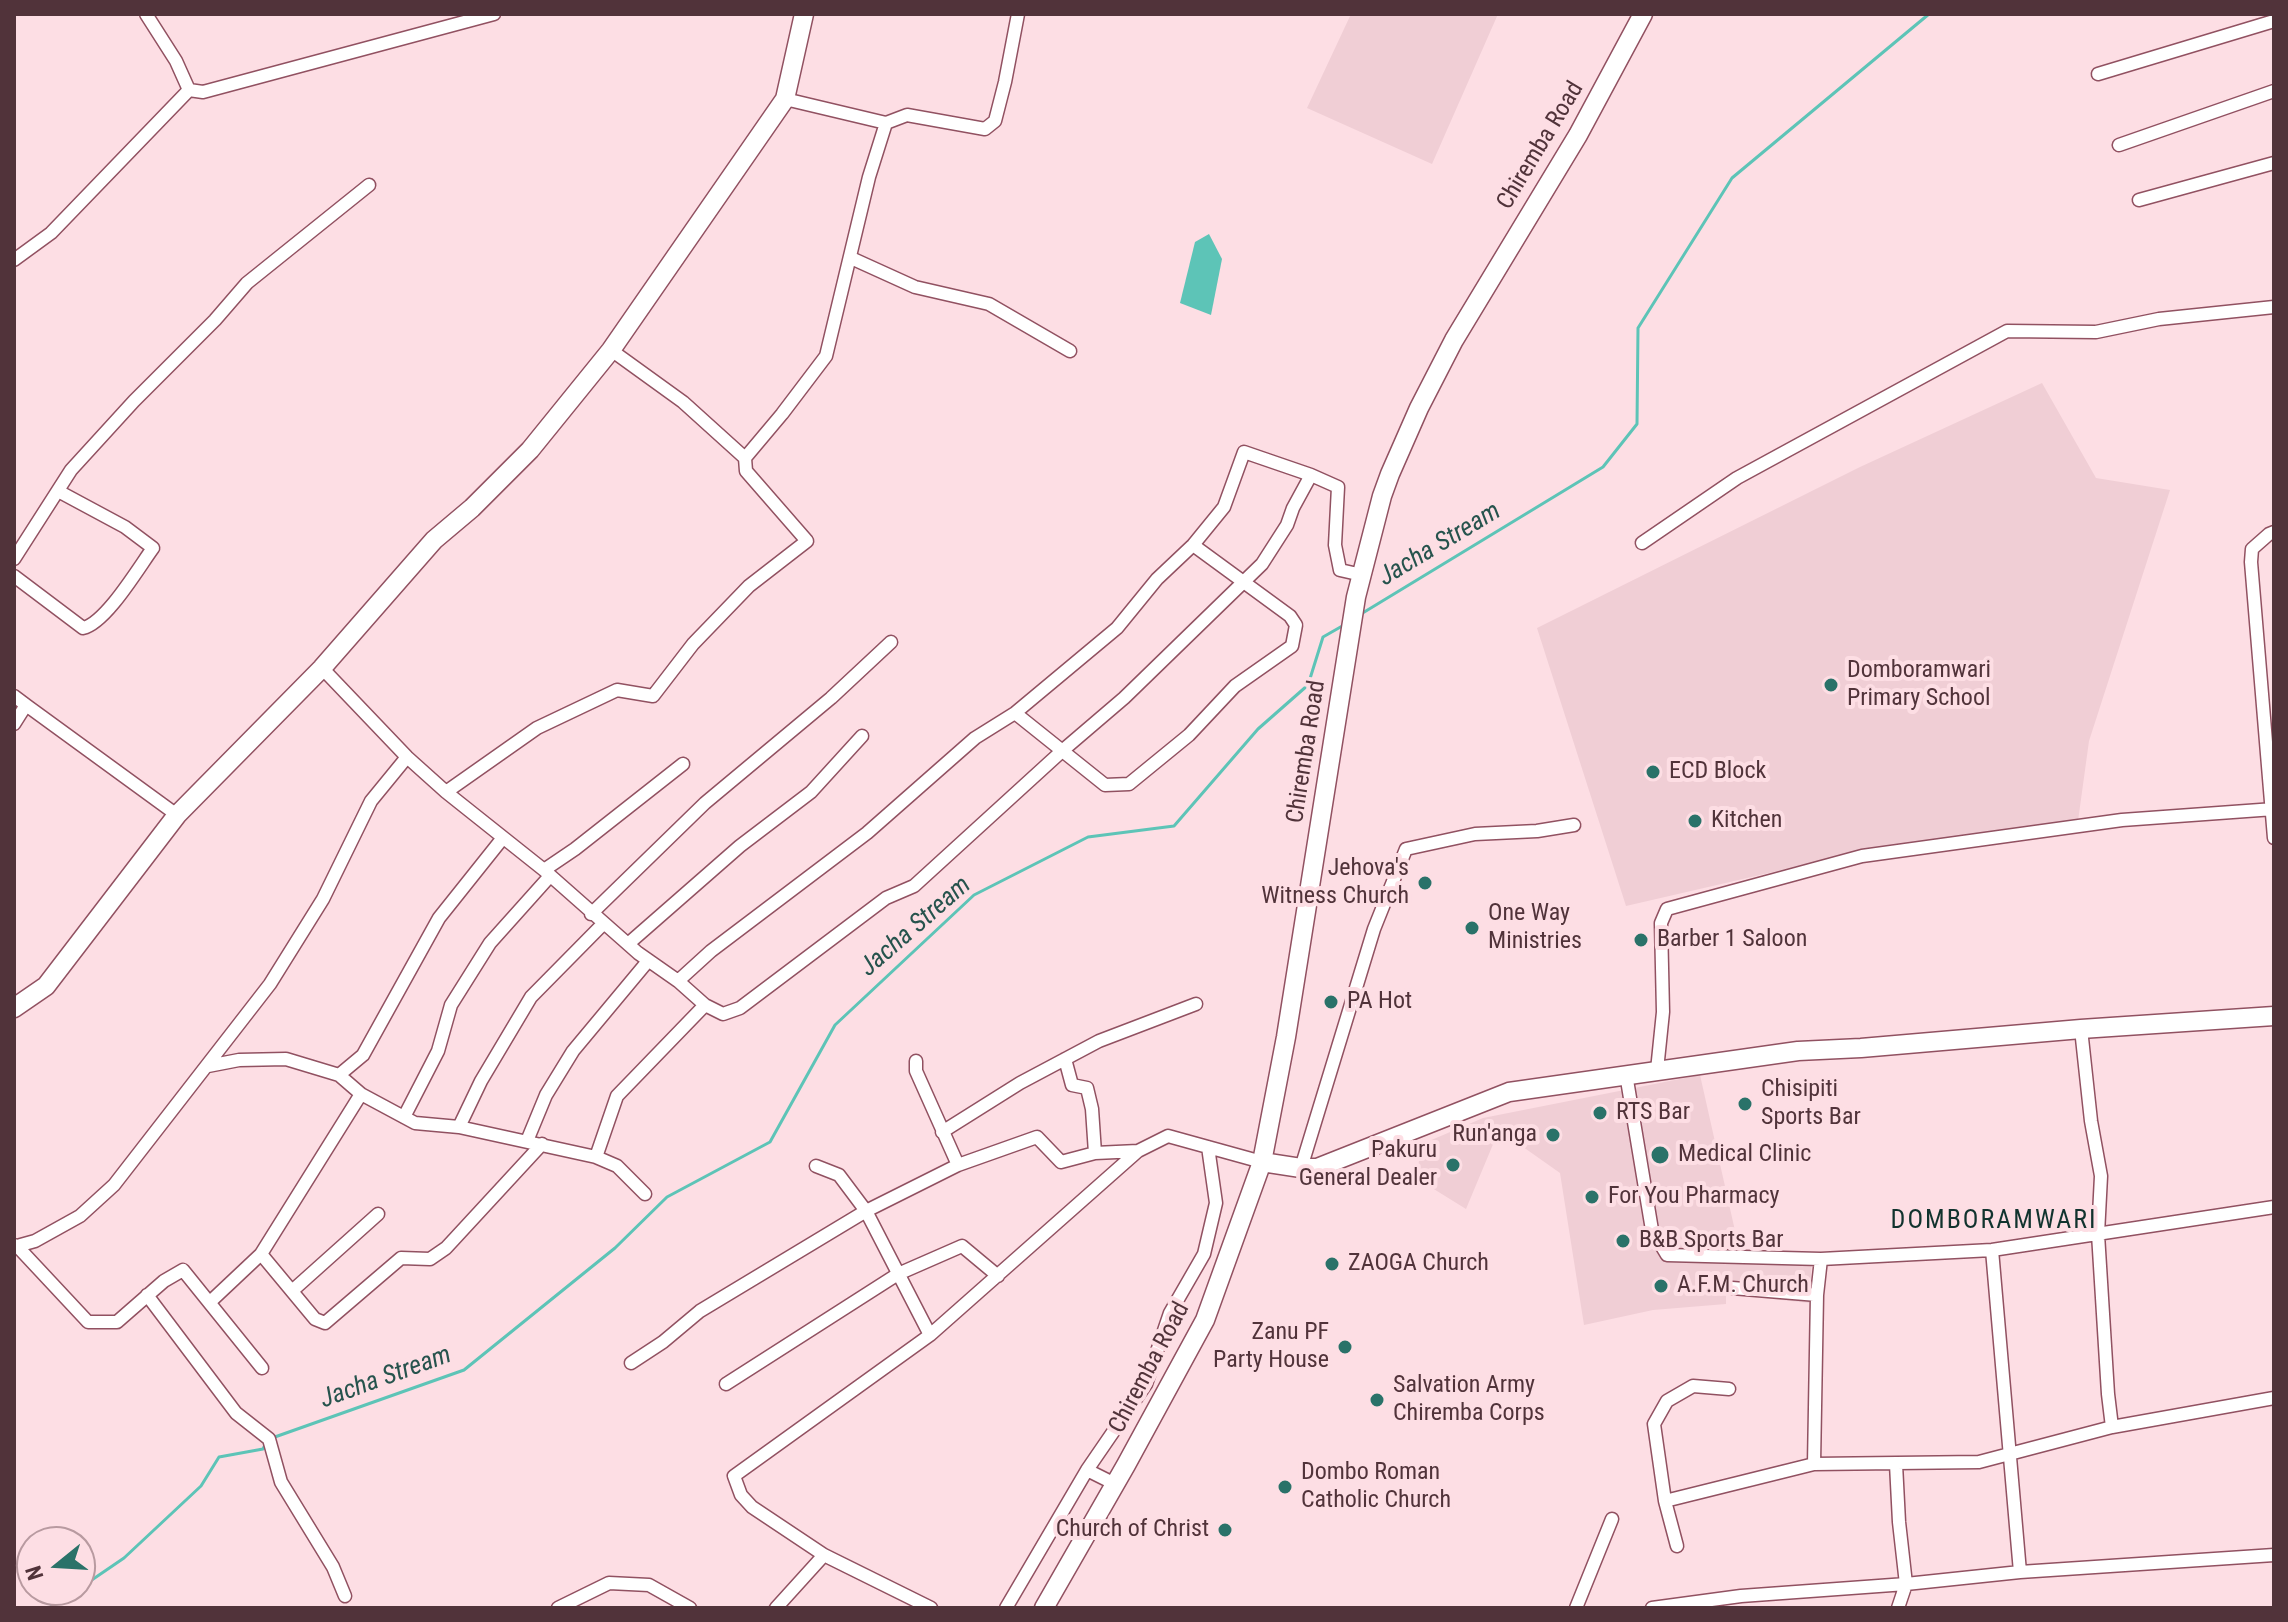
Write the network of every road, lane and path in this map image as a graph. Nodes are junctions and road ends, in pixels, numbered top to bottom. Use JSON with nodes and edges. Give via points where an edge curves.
{"nodes":[{"id":1,"x":146,"y":14,"type":"edge"},
{"id":2,"x":494,"y":14,"type":"edge"},
{"id":3,"x":804,"y":14,"type":"edge"},
{"id":4,"x":1018,"y":14,"type":"edge"},
{"id":5,"x":1643,"y":14,"type":"edge"},
{"id":6,"x":2274,"y":21,"type":"edge"},
{"id":7,"x":2098,"y":74,"type":"dead end"},
{"id":8,"x":189,"y":90,"type":"junction"},
{"id":9,"x":2274,"y":91,"type":"edge"},
{"id":10,"x":785,"y":99,"type":"junction"},
{"id":11,"x":886,"y":123,"type":"junction"},
{"id":12,"x":2119,"y":145,"type":"dead end"},
{"id":13,"x":2274,"y":163,"type":"edge"},
{"id":14,"x":369,"y":185,"type":"dead end"},
{"id":15,"x":2139,"y":200,"type":"dead end"},
{"id":16,"x":851,"y":258,"type":"junction"},
{"id":17,"x":14,"y":260,"type":"edge"},
{"id":18,"x":2274,"y":307,"type":"edge"},
{"id":19,"x":611,"y":350,"type":"junction"},
{"id":20,"x":1070,"y":351,"type":"dead end"},
{"id":21,"x":745,"y":458,"type":"junction"},
{"id":22,"x":1311,"y":475,"type":"junction"},
{"id":23,"x":58,"y":491,"type":"junction"},
{"id":24,"x":2274,"y":532,"type":"edge"},
{"id":25,"x":1642,"y":543,"type":"dead end"},
{"id":26,"x":1193,"y":545,"type":"junction"},
{"id":27,"x":14,"y":559,"type":"edge"},
{"id":28,"x":1362,"y":575,"type":"junction"},
{"id":29,"x":14,"y":576,"type":"edge"},
{"id":30,"x":1243,"y":583,"type":"junction"},
{"id":31,"x":891,"y":642,"type":"dead end"},
{"id":32,"x":322,"y":668,"type":"junction"},
{"id":33,"x":14,"y":696,"type":"edge"},
{"id":34,"x":26,"y":705,"type":"junction"},
{"id":35,"x":1015,"y":713,"type":"junction"},
{"id":36,"x":2269,"y":720,"type":"edge"},
{"id":37,"x":14,"y":724,"type":"edge"},
{"id":38,"x":862,"y":736,"type":"dead end"},
{"id":39,"x":1062,"y":751,"type":"junction"},
{"id":40,"x":407,"y":757,"type":"junction"},
{"id":41,"x":683,"y":764,"type":"dead end"},
{"id":42,"x":446,"y":792,"type":"junction"},
{"id":43,"x":2273,"y":810,"type":"edge"},
{"id":44,"x":177,"y":815,"type":"junction"},
{"id":45,"x":1574,"y":825,"type":"dead end"},
{"id":46,"x":2274,"y":838,"type":"edge"},
{"id":47,"x":502,"y":839,"type":"junction"},
{"id":48,"x":547,"y":873,"type":"junction"},
{"id":49,"x":591,"y":914,"type":"junction"},
{"id":50,"x":603,"y":924,"type":"junction"},
{"id":51,"x":628,"y":944,"type":"junction"},
{"id":52,"x":648,"y":961,"type":"junction"},
{"id":53,"x":678,"y":981,"type":"junction"},
{"id":54,"x":1196,"y":1004,"type":"dead end"},
{"id":55,"x":705,"y":1005,"type":"junction"},
{"id":56,"x":14,"y":1008,"type":"edge"},
{"id":57,"x":2274,"y":1016,"type":"edge"},
{"id":58,"x":2081,"y":1029,"type":"junction"},
{"id":59,"x":1065,"y":1059,"type":"junction"},
{"id":60,"x":916,"y":1061,"type":"dead end"},
{"id":61,"x":208,"y":1066,"type":"junction"},
{"id":62,"x":1657,"y":1070,"type":"junction"},
{"id":63,"x":1626,"y":1074,"type":"junction"},
{"id":64,"x":339,"y":1075,"type":"junction"},
{"id":65,"x":361,"y":1094,"type":"junction"},
{"id":66,"x":404,"y":1117,"type":"junction"},
{"id":67,"x":459,"y":1127,"type":"junction"},
{"id":68,"x":942,"y":1132,"type":"junction"},
{"id":69,"x":527,"y":1141,"type":"junction"},
{"id":70,"x":542,"y":1144,"type":"junction"},
{"id":71,"x":1208,"y":1147,"type":"junction"},
{"id":72,"x":1138,"y":1151,"type":"junction"},
{"id":73,"x":1095,"y":1153,"type":"junction"},
{"id":74,"x":596,"y":1157,"type":"junction"},
{"id":75,"x":1262,"y":1162,"type":"junction"},
{"id":76,"x":958,"y":1165,"type":"junction"},
{"id":77,"x":816,"y":1166,"type":"dead end"},
{"id":78,"x":1301,"y":1168,"type":"junction"},
{"id":79,"x":645,"y":1194,"type":"dead end"},
{"id":80,"x":2274,"y":1207,"type":"edge"},
{"id":81,"x":866,"y":1211,"type":"junction"},
{"id":82,"x":378,"y":1214,"type":"dead end"},
{"id":83,"x":2098,"y":1234,"type":"junction"},
{"id":84,"x":16,"y":1245,"type":"edge"},
{"id":85,"x":1992,"y":1250,"type":"junction"},
{"id":86,"x":261,"y":1254,"type":"junction"},
{"id":87,"x":1821,"y":1259,"type":"junction"},
{"id":88,"x":898,"y":1274,"type":"junction"},
{"id":89,"x":998,"y":1276,"type":"junction"},
{"id":90,"x":1732,"y":1288,"type":"dead end"},
{"id":91,"x":292,"y":1291,"type":"junction"},
{"id":92,"x":147,"y":1295,"type":"junction"},
{"id":93,"x":1817,"y":1295,"type":"junction"},
{"id":94,"x":210,"y":1302,"type":"junction"},
{"id":95,"x":930,"y":1335,"type":"junction"},
{"id":96,"x":631,"y":1363,"type":"dead end"},
{"id":97,"x":262,"y":1368,"type":"dead end"},
{"id":98,"x":726,"y":1384,"type":"dead end"},
{"id":99,"x":1729,"y":1389,"type":"dead end"},
{"id":100,"x":2274,"y":1398,"type":"edge"},
{"id":101,"x":2112,"y":1427,"type":"junction"},
{"id":102,"x":2009,"y":1455,"type":"junction"},
{"id":103,"x":1814,"y":1464,"type":"junction"},
{"id":104,"x":1896,"y":1464,"type":"junction"},
{"id":105,"x":1087,"y":1470,"type":"junction"},
{"id":106,"x":1115,"y":1484,"type":"junction"},
{"id":107,"x":1665,"y":1501,"type":"junction"},
{"id":108,"x":1612,"y":1519,"type":"dead end"},
{"id":109,"x":1677,"y":1546,"type":"dead end"},
{"id":110,"x":824,"y":1555,"type":"junction"},
{"id":111,"x":2274,"y":1555,"type":"edge"},
{"id":112,"x":2020,"y":1572,"type":"junction"},
{"id":113,"x":1906,"y":1584,"type":"junction"},
{"id":114,"x":345,"y":1596,"type":"dead end"},
{"id":115,"x":558,"y":1608,"type":"edge"},
{"id":116,"x":690,"y":1608,"type":"edge"},
{"id":117,"x":776,"y":1608,"type":"edge"},
{"id":118,"x":931,"y":1608,"type":"edge"},
{"id":119,"x":1006,"y":1608,"type":"edge"},
{"id":120,"x":1044,"y":1608,"type":"edge"},
{"id":121,"x":1576,"y":1608,"type":"edge"},
{"id":122,"x":1652,"y":1608,"type":"edge"},
{"id":123,"x":1898,"y":1608,"type":"edge"}],
"edges":[{"from":1,"to":8,"type":"street"},
{"from":2,"to":8,"type":"street","via":[[203,92]]},
{"from":3,"to":10,"type":"street"},
{"from":4,"to":11,"type":"street","via":[[995,121],[985,129],[907,115]]},
{"from":5,"to":28,"type":"street","name":"Chiremba Road","via":[[1419,408],[1382,496]]},
{"from":6,"to":7,"type":"street"},
{"from":8,"to":17,"type":"street","via":[[51,233]]},
{"from":9,"to":12,"type":"street"},
{"from":10,"to":11,"type":"street"},
{"from":10,"to":19,"type":"street"},
{"from":11,"to":16,"type":"street"},
{"from":13,"to":15,"type":"street"},
{"from":14,"to":23,"type":"street","via":[[247,283],[71,470]]},
{"from":16,"to":20,"type":"street","via":[[915,287],[989,304]]},
{"from":16,"to":21,"type":"street","via":[[826,356]]},
{"from":18,"to":25,"type":"street","via":[[2159,319],[2096,332],[2007,331],[1737,478]]},
{"from":19,"to":21,"type":"street","via":[[683,402]]},
{"from":19,"to":32,"type":"street","via":[[530,450],[434,540]]},
{"from":21,"to":42,"type":"street","via":[[746,471],[807,541],[749,586],[693,644],[653,696],[617,690],[537,728]]},
{"from":22,"to":26,"type":"street","via":[[1244,452],[1224,507]]},
{"from":22,"to":28,"type":"street","via":[[1338,487],[1335,545],[1340,570]]},
{"from":22,"to":30,"type":"street","via":[[1287,525]]},
{"from":23,"to":27,"type":"street"},
{"from":23,"to":29,"type":"street","via":[[153,548],[108,609],[83,628]]},
{"from":24,"to":36,"type":"street","via":[[2252,549],[2251,562]]},
{"from":26,"to":30,"type":"street"},
{"from":26,"to":35,"type":"street","via":[[1117,628]]},
{"from":28,"to":75,"type":"street","name":"Chiremba Road"},
{"from":30,"to":39,"type":"street"},
{"from":30,"to":39,"type":"street","via":[[1290,616],[1296,625],[1292,646],[1235,686],[1189,735],[1129,784],[1105,785]]},
{"from":31,"to":49,"type":"street","via":[[705,803]]},
{"from":32,"to":40,"type":"street"},
{"from":32,"to":44,"type":"street"},
{"from":33,"to":34,"type":"street"},
{"from":34,"to":37,"type":"street"},
{"from":34,"to":44,"type":"street"},
{"from":35,"to":39,"type":"street"},
{"from":35,"to":53,"type":"street","via":[[975,738],[867,833]]},
{"from":36,"to":43,"type":"street"},
{"from":38,"to":51,"type":"street","via":[[811,792]]},
{"from":39,"to":55,"type":"street","via":[[914,886],[886,898],[740,1008],[723,1014]]},
{"from":40,"to":42,"type":"street"},
{"from":40,"to":61,"type":"street","via":[[371,801],[323,899],[270,984]]},
{"from":41,"to":48,"type":"street"},
{"from":42,"to":47,"type":"street"},
{"from":43,"to":46,"type":"street"},
{"from":43,"to":62,"type":"street","via":[[2122,820],[1862,856],[1667,909],[1661,923],[1663,1012]]},
{"from":44,"to":56,"type":"street","via":[[46,986]]},
{"from":45,"to":78,"type":"street","via":[[1475,834],[1406,849],[1374,929]]},
{"from":47,"to":48,"type":"street"},
{"from":47,"to":64,"type":"street","via":[[439,918],[363,1055]]},
{"from":48,"to":49,"type":"street"},
{"from":48,"to":66,"type":"street","via":[[490,943],[451,1005],[438,1051]]},
{"from":49,"to":50,"type":"street"},
{"from":50,"to":51,"type":"street"},
{"from":50,"to":67,"type":"street","via":[[531,997]]},
{"from":51,"to":52,"type":"street"},
{"from":52,"to":53,"type":"street"},
{"from":52,"to":69,"type":"street","via":[[573,1051],[546,1095]]},
{"from":53,"to":55,"type":"street"},
{"from":54,"to":59,"type":"street","via":[[1114,1034]]},
{"from":55,"to":74,"type":"street","via":[[617,1096]]},
{"from":57,"to":58,"type":"street"},
{"from":58,"to":62,"type":"street","via":[[1798,1051]]},
{"from":58,"to":83,"type":"street","via":[[2101,1176]]},
{"from":59,"to":68,"type":"street"},
{"from":59,"to":73,"type":"street","via":[[1072,1085],[1087,1088]]},
{"from":60,"to":68,"type":"street"},
{"from":61,"to":64,"type":"street","via":[[286,1059]]},
{"from":61,"to":84,"type":"street","via":[[114,1185],[80,1216],[35,1241]]},
{"from":62,"to":63,"type":"street"},
{"from":63,"to":78,"type":"street","via":[[1509,1092],[1317,1168]]},
{"from":63,"to":87,"type":"street","via":[[1652,1230],[1667,1255]]},
{"from":64,"to":65,"type":"street"},
{"from":65,"to":66,"type":"street"},
{"from":65,"to":86,"type":"street"},
{"from":66,"to":67,"type":"street"},
{"from":67,"to":69,"type":"street"},
{"from":68,"to":76,"type":"street"},
{"from":69,"to":70,"type":"street"},
{"from":70,"to":74,"type":"street"},
{"from":70,"to":91,"type":"street","via":[[446,1248],[430,1259],[401,1258],[325,1323],[315,1319]]},
{"from":71,"to":72,"type":"street","via":[[1168,1136]]},
{"from":71,"to":75,"type":"street"},
{"from":71,"to":105,"type":"street","via":[[1216,1203],[1204,1254],[1170,1313],[1146,1384]]},
{"from":72,"to":73,"type":"street"},
{"from":72,"to":89,"type":"street"},
{"from":73,"to":76,"type":"street","via":[[1061,1162],[1037,1137]]},
{"from":74,"to":79,"type":"street","via":[[617,1166]]},
{"from":75,"to":78,"type":"street"},
{"from":75,"to":106,"type":"street","name":"Chiremba Road","via":[[1205,1320]]},
{"from":76,"to":81,"type":"street"},
{"from":77,"to":81,"type":"street","via":[[839,1175]]},
{"from":80,"to":83,"type":"street"},
{"from":81,"to":88,"type":"street"},
{"from":81,"to":96,"type":"street","via":[[700,1311]]},
{"from":82,"to":91,"type":"street"},
{"from":83,"to":85,"type":"street"},
{"from":83,"to":101,"type":"street"},
{"from":84,"to":92,"type":"street","via":[[88,1322],[117,1322]]},
{"from":85,"to":87,"type":"street"},
{"from":85,"to":102,"type":"street"},
{"from":86,"to":91,"type":"street"},
{"from":86,"to":94,"type":"street"},
{"from":87,"to":93,"type":"street"},
{"from":88,"to":89,"type":"street","via":[[962,1246]]},
{"from":88,"to":95,"type":"street"},
{"from":88,"to":98,"type":"street"},
{"from":89,"to":95,"type":"street"},
{"from":90,"to":93,"type":"street"},
{"from":92,"to":94,"type":"street","via":[[183,1270]]},
{"from":92,"to":114,"type":"street","via":[[236,1413],[269,1439],[281,1482]]},
{"from":93,"to":103,"type":"street"},
{"from":94,"to":97,"type":"street"},
{"from":95,"to":110,"type":"street","via":[[734,1476],[752,1507]]},
{"from":99,"to":107,"type":"street","via":[[1693,1386],[1667,1401],[1654,1424]]},
{"from":100,"to":101,"type":"street"},
{"from":101,"to":102,"type":"street"},
{"from":102,"to":104,"type":"street","via":[[1979,1462]]},
{"from":102,"to":112,"type":"street"},
{"from":103,"to":104,"type":"street"},
{"from":103,"to":107,"type":"street"},
{"from":104,"to":113,"type":"street"},
{"from":105,"to":106,"type":"street"},
{"from":105,"to":119,"type":"street"},
{"from":106,"to":120,"type":"street","name":"Chiremba Road"},
{"from":107,"to":109,"type":"street"},
{"from":108,"to":121,"type":"street"},
{"from":110,"to":117,"type":"street"},
{"from":110,"to":118,"type":"street"},
{"from":111,"to":112,"type":"street"},
{"from":112,"to":113,"type":"street"},
{"from":113,"to":122,"type":"street"},
{"from":113,"to":123,"type":"street"},
{"from":115,"to":116,"type":"street","via":[[609,1583],[649,1585]]}]}
